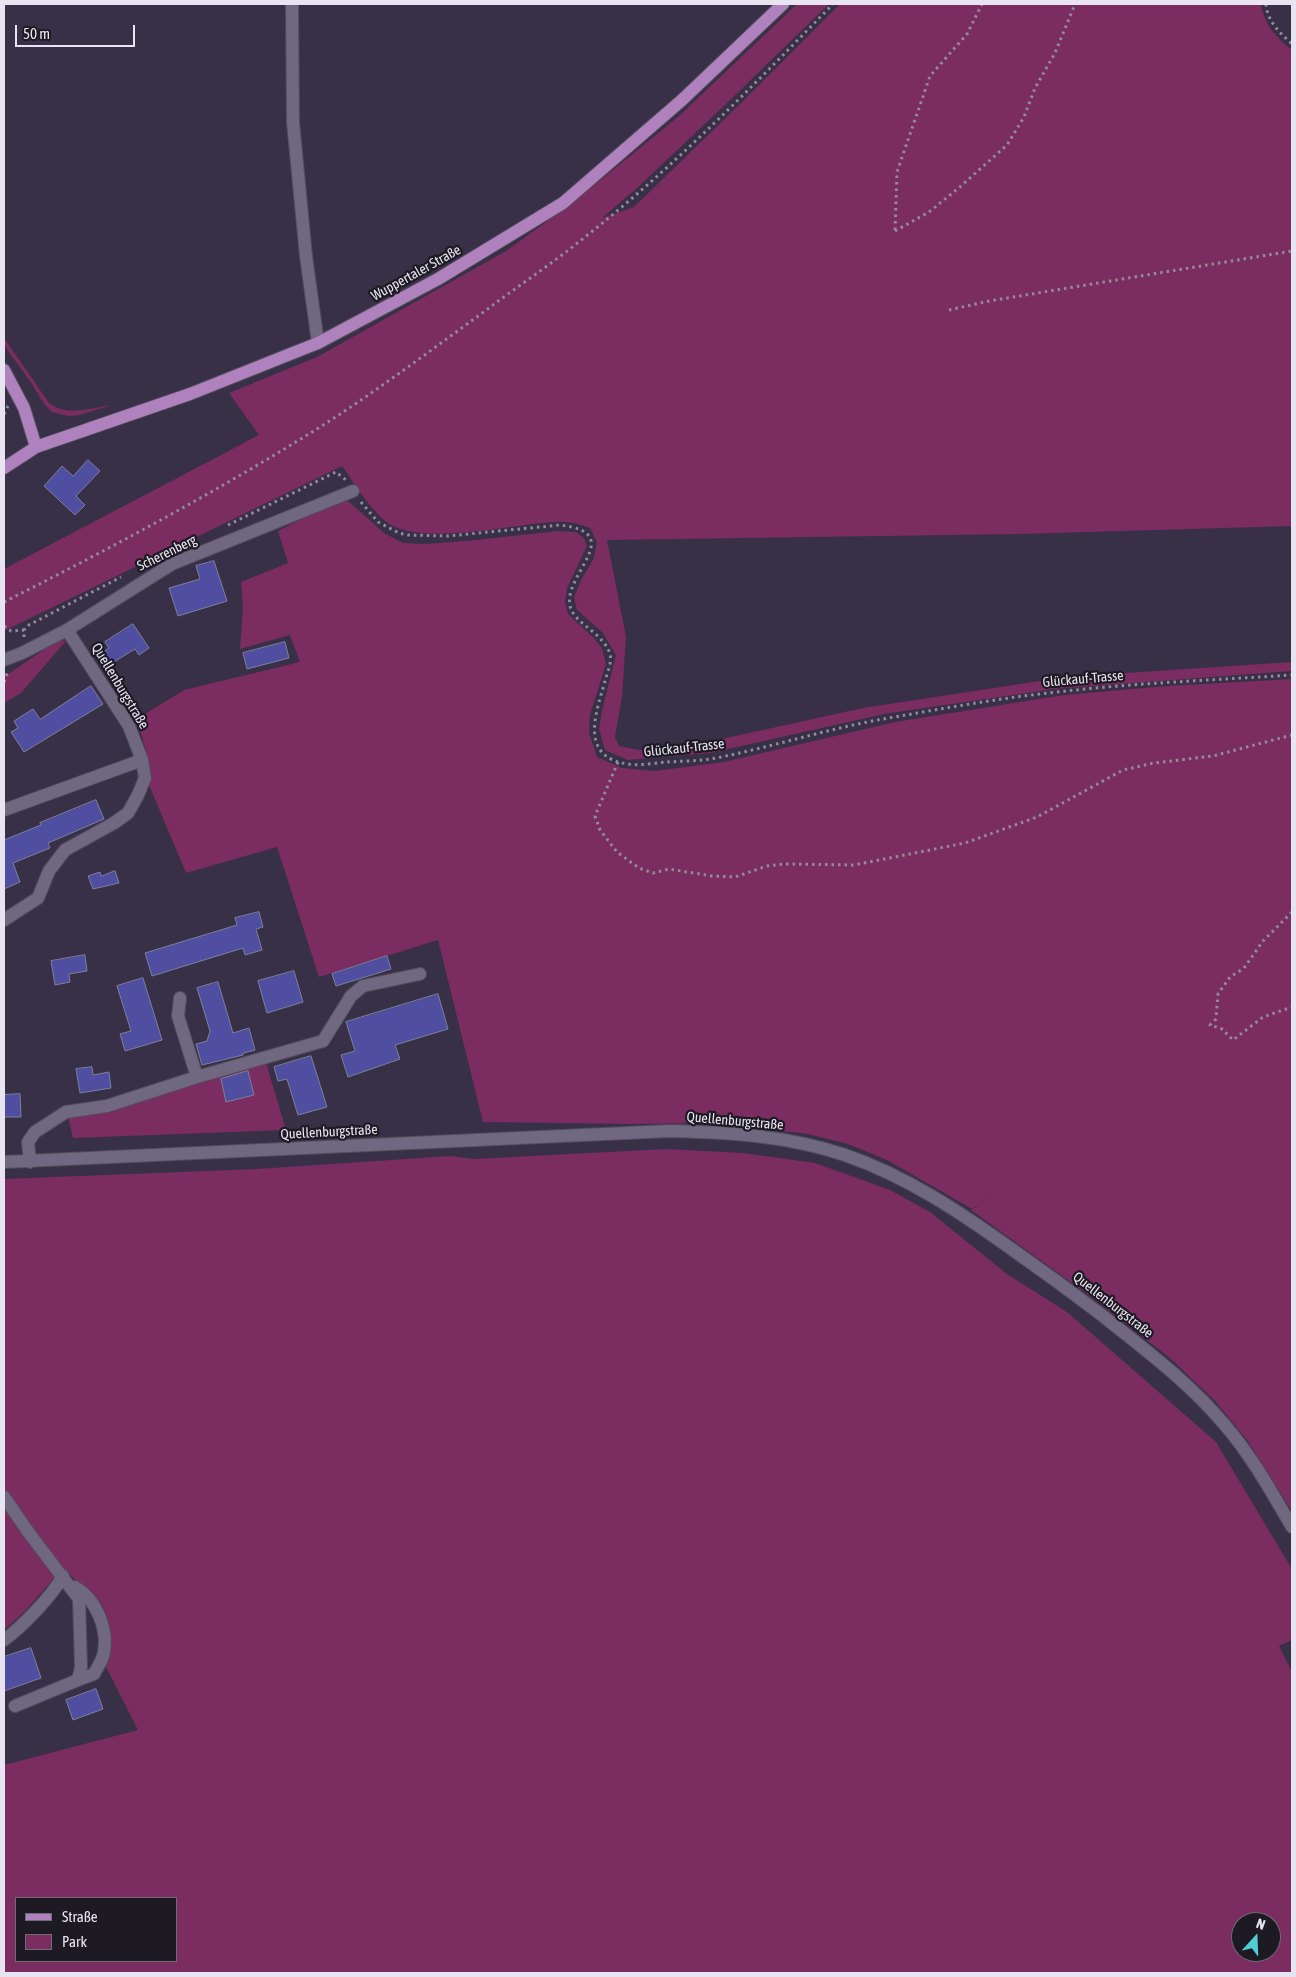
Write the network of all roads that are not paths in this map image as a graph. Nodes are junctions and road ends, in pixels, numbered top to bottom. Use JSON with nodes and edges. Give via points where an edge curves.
{"nodes":[{"id":1,"x":292,"y":4,"type":"edge"},
{"id":2,"x":783,"y":4,"type":"edge"},
{"id":3,"x":318,"y":343,"type":"junction"},
{"id":4,"x":4,"y":370,"type":"edge"},
{"id":5,"x":36,"y":448,"type":"junction"},
{"id":6,"x":4,"y":468,"type":"edge"},
{"id":7,"x":352,"y":491,"type":"dead end"},
{"id":8,"x":67,"y":630,"type":"junction"},
{"id":9,"x":4,"y":660,"type":"edge"},
{"id":10,"x":142,"y":760,"type":"junction"},
{"id":11,"x":4,"y":810,"type":"edge"},
{"id":12,"x":4,"y":920,"type":"edge"},
{"id":13,"x":420,"y":974,"type":"dead end"},
{"id":14,"x":180,"y":998,"type":"dead end"},
{"id":15,"x":197,"y":1077,"type":"junction"},
{"id":16,"x":4,"y":1162,"type":"edge"},
{"id":17,"x":30,"y":1162,"type":"junction"},
{"id":18,"x":4,"y":1497,"type":"edge"},
{"id":19,"x":1292,"y":1527,"type":"edge"},
{"id":20,"x":66,"y":1580,"type":"junction"},
{"id":21,"x":4,"y":1640,"type":"edge"},
{"id":22,"x":78,"y":1680,"type":"junction"},
{"id":23,"x":15,"y":1706,"type":"dead end"}],
"edges":[{"from":1,"to":3,"type":"street","via":[[293,122]]},
{"from":2,"to":3,"type":"main road","name":"Wuppertaler Straße","via":[[682,100],[563,203],[438,279]]},
{"from":3,"to":5,"type":"main road","name":"Wuppertaler Straße","via":[[190,394]]},
{"from":4,"to":5,"type":"main road","via":[[24,408]]},
{"from":5,"to":6,"type":"main road","name":"Wuppertaler Straße"},
{"from":7,"to":8,"type":"street","name":"Scherenberg","via":[[172,564]]},
{"from":8,"to":9,"type":"street","name":"Scherenberg"},
{"from":8,"to":10,"type":"street","name":"Quellenburgstraße","via":[[129,726]]},
{"from":10,"to":11,"type":"street"},
{"from":10,"to":12,"type":"street","name":"Quellenburgstraße","via":[[144,778],[128,813],[65,850],[49,871],[38,898]]},
{"from":13,"to":15,"type":"street","via":[[362,986],[351,996],[322,1040]]},
{"from":14,"to":15,"type":"street","via":[[178,1016]]},
{"from":15,"to":17,"type":"street","via":[[107,1106],[66,1112],[35,1132],[28,1142]]},
{"from":16,"to":17,"type":"street","name":"Quellenburgstraße"},
{"from":17,"to":19,"type":"street","name":"Quellenburgstraße","via":[[670,1131],[758,1135],[804,1143],[877,1167],[969,1219],[1071,1291],[1155,1357],[1224,1423],[1260,1472]]},
{"from":18,"to":20,"type":"street"},
{"from":20,"to":21,"type":"street"},
{"from":20,"to":22,"type":"street","via":[[79,1599],[81,1667]]},
{"from":20,"to":22,"type":"street","via":[[96,1607],[104,1631],[104,1653],[94,1674]]},
{"from":22,"to":23,"type":"street"}]}
